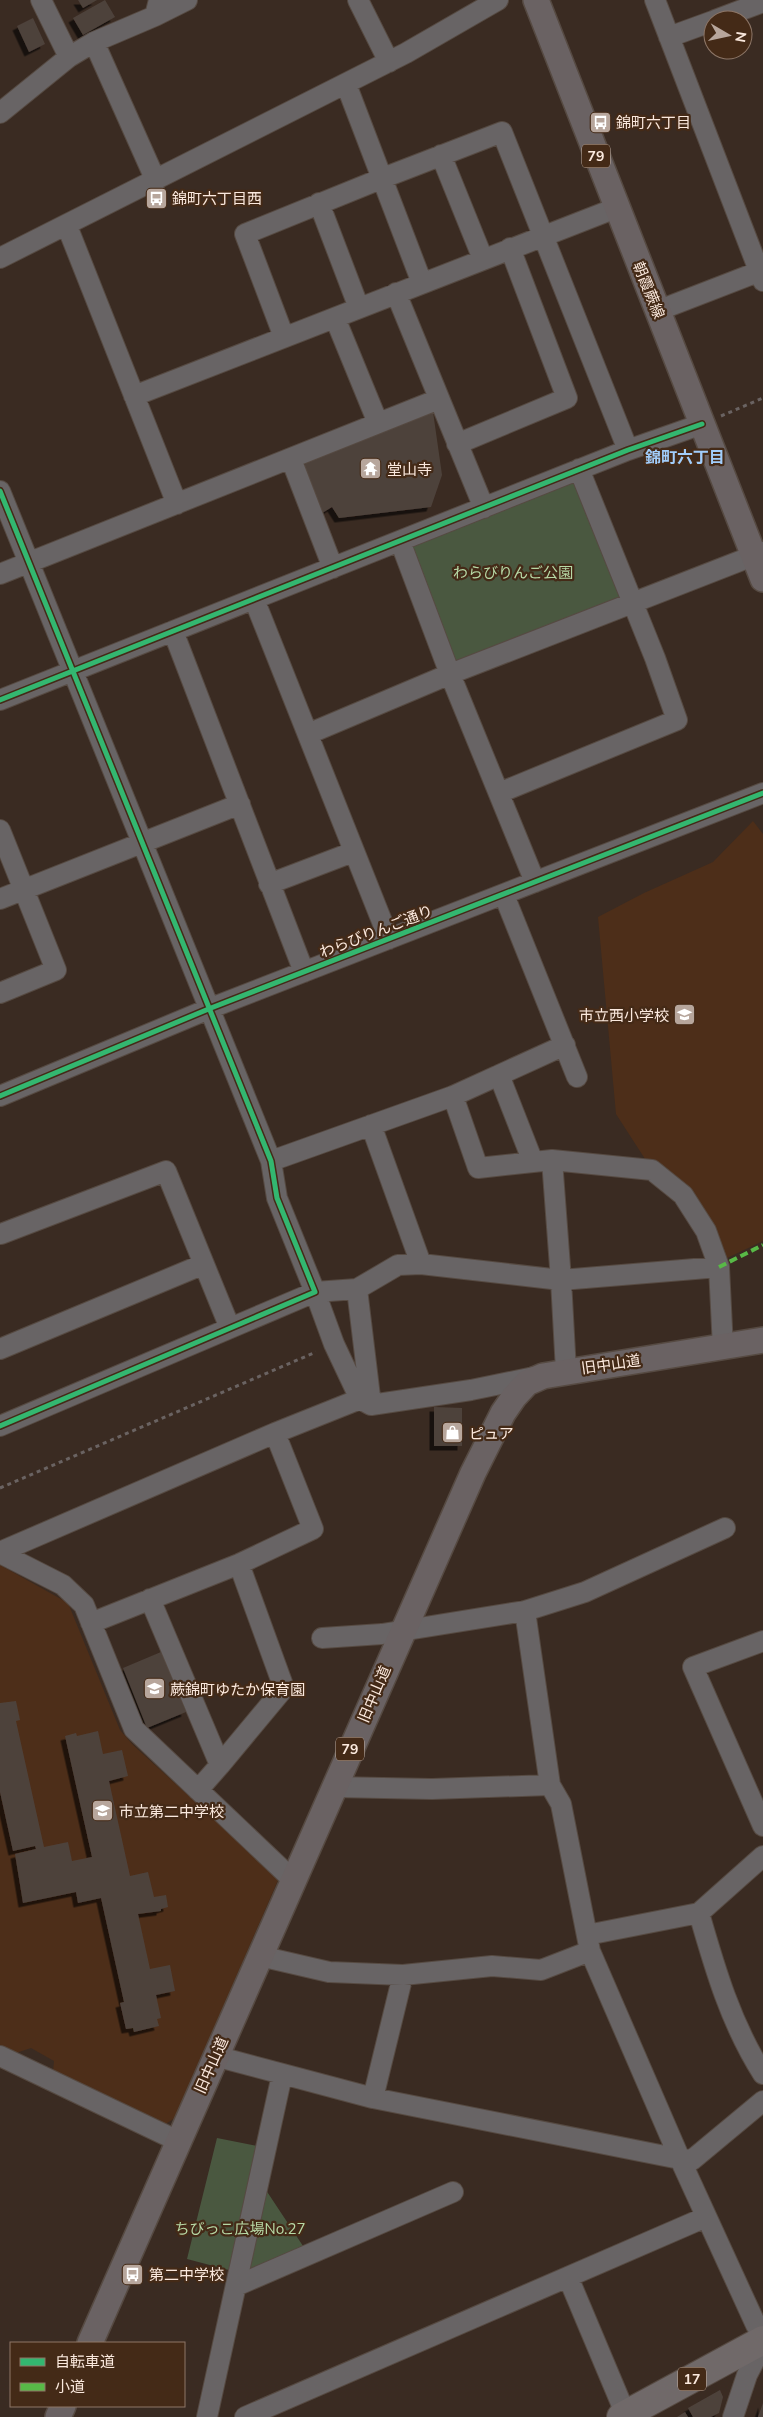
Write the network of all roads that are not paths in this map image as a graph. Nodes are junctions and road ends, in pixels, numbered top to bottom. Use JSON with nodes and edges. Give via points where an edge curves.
{"nodes":[{"id":1,"x":41,"y":0,"type":"edge"},
{"id":2,"x":186,"y":0,"type":"edge"},
{"id":3,"x":358,"y":0,"type":"edge"},
{"id":4,"x":498,"y":0,"type":"edge"},
{"id":5,"x":536,"y":0,"type":"edge"},
{"id":6,"x":655,"y":0,"type":"edge"},
{"id":7,"x":763,"y":2,"type":"edge"},
{"id":8,"x":733,"y":6,"type":"edge"},
{"id":9,"x":157,"y":8,"type":"edge"},
{"id":10,"x":703,"y":24,"type":"edge"},
{"id":11,"x":669,"y":37,"type":"junction"},
{"id":12,"x":94,"y":42,"type":"junction"},
{"id":13,"x":69,"y":57,"type":"junction"},
{"id":14,"x":389,"y":62,"type":"junction"},
{"id":15,"x":346,"y":84,"type":"junction"},
{"id":16,"x":0,"y":113,"type":"edge"},
{"id":17,"x":441,"y":155,"type":"junction"},
{"id":18,"x":383,"y":178,"type":"junction"},
{"id":19,"x":156,"y":181,"type":"junction"},
{"id":20,"x":319,"y":203,"type":"junction"},
{"id":21,"x":616,"y":208,"type":"junction"},
{"id":22,"x":67,"y":226,"type":"junction"},
{"id":23,"x":544,"y":236,"type":"junction"},
{"id":24,"x":510,"y":248,"type":"junction"},
{"id":25,"x":0,"y":258,"type":"edge"},
{"id":26,"x":483,"y":259,"type":"junction"},
{"id":27,"x":762,"y":275,"type":"edge"},
{"id":28,"x":422,"y":283,"type":"junction"},
{"id":29,"x":396,"y":293,"type":"junction"},
{"id":30,"x":360,"y":308,"type":"junction"},
{"id":31,"x":657,"y":311,"type":"junction"},
{"id":32,"x":335,"y":318,"type":"junction"},
{"id":33,"x":284,"y":337,"type":"junction"},
{"id":34,"x":134,"y":396,"type":"junction"},
{"id":35,"x":439,"y":399,"type":"junction"},
{"id":36,"x":378,"y":423,"type":"junction"},
{"id":37,"x":702,"y":424,"type":"junction"},
{"id":38,"x":457,"y":444,"type":"junction"},
{"id":39,"x":628,"y":450,"type":"junction"},
{"id":40,"x":291,"y":459,"type":"junction"},
{"id":41,"x":579,"y":470,"type":"junction"},
{"id":42,"x":0,"y":491,"type":"edge"},
{"id":43,"x":177,"y":504,"type":"junction"},
{"id":44,"x":484,"y":508,"type":"junction"},
{"id":45,"x":400,"y":541,"type":"junction"},
{"id":46,"x":759,"y":554,"type":"edge"},
{"id":47,"x":29,"y":562,"type":"junction"},
{"id":48,"x":332,"y":568,"type":"junction"},
{"id":49,"x":0,"y":574,"type":"edge"},
{"id":50,"x":763,"y":579,"type":"edge"},
{"id":51,"x":254,"y":599,"type":"junction"},
{"id":52,"x":632,"y":603,"type":"junction"},
{"id":53,"x":173,"y":631,"type":"junction"},
{"id":54,"x":73,"y":670,"type":"junction"},
{"id":55,"x":450,"y":674,"type":"junction"},
{"id":56,"x":0,"y":700,"type":"edge"},
{"id":57,"x":308,"y":734,"type":"junction"},
{"id":58,"x":499,"y":793,"type":"junction"},
{"id":59,"x":763,"y":794,"type":"edge"},
{"id":60,"x":240,"y":804,"type":"junction"},
{"id":61,"x":1,"y":833,"type":"edge"},
{"id":62,"x":143,"y":842,"type":"junction"},
{"id":63,"x":353,"y":852,"type":"junction"},
{"id":64,"x":535,"y":882,"type":"junction"},
{"id":65,"x":269,"y":884,"type":"junction"},
{"id":66,"x":24,"y":890,"type":"junction"},
{"id":67,"x":504,"y":895,"type":"junction"},
{"id":68,"x":0,"y":899,"type":"edge"},
{"id":69,"x":389,"y":939,"type":"junction"},
{"id":70,"x":304,"y":972,"type":"junction"},
{"id":71,"x":0,"y":993,"type":"edge"},
{"id":72,"x":211,"y":1008,"type":"junction"},
{"id":73,"x":565,"y":1044,"type":"junction"},
{"id":74,"x":498,"y":1075,"type":"junction"},
{"id":75,"x":577,"y":1077,"type":"dead end"},
{"id":76,"x":0,"y":1096,"type":"edge"},
{"id":77,"x":453,"y":1096,"type":"junction"},
{"id":78,"x":370,"y":1125,"type":"junction"},
{"id":79,"x":271,"y":1161,"type":"junction"},
{"id":80,"x":542,"y":1161,"type":"junction"},
{"id":81,"x":0,"y":1235,"type":"edge"},
{"id":82,"x":204,"y":1264,"type":"junction"},
{"id":83,"x":421,"y":1264,"type":"junction"},
{"id":84,"x":719,"y":1267,"type":"junction"},
{"id":85,"x":561,"y":1280,"type":"junction"},
{"id":86,"x":357,"y":1289,"type":"junction"},
{"id":87,"x":315,"y":1292,"type":"junction"},
{"id":88,"x":230,"y":1328,"type":"junction"},
{"id":89,"x":763,"y":1340,"type":"edge"},
{"id":90,"x":723,"y":1348,"type":"junction"},
{"id":91,"x":0,"y":1349,"type":"edge"},
{"id":92,"x":555,"y":1373,"type":"junction"},
{"id":93,"x":366,"y":1402,"type":"junction"},
{"id":94,"x":0,"y":1426,"type":"edge"},
{"id":95,"x":275,"y":1433,"type":"junction"},
{"id":96,"x":725,"y":1528,"type":"dead end"},
{"id":97,"x":0,"y":1553,"type":"edge"},
{"id":98,"x":239,"y":1564,"type":"junction"},
{"id":99,"x":150,"y":1599,"type":"junction"},
{"id":100,"x":525,"y":1611,"type":"junction"},
{"id":101,"x":91,"y":1623,"type":"junction"},
{"id":102,"x":402,"y":1629,"type":"junction"},
{"id":103,"x":322,"y":1638,"type":"dead end"},
{"id":104,"x":763,"y":1642,"type":"edge"},
{"id":105,"x":220,"y":1765,"type":"junction"},
{"id":106,"x":550,"y":1785,"type":"junction"},
{"id":107,"x":334,"y":1786,"type":"junction"},
{"id":108,"x":198,"y":1790,"type":"junction"},
{"id":109,"x":763,"y":1826,"type":"edge"},
{"id":110,"x":763,"y":1856,"type":"edge"},
{"id":111,"x":293,"y":1880,"type":"junction"},
{"id":112,"x":699,"y":1913,"type":"junction"},
{"id":113,"x":588,"y":1943,"type":"junction"},
{"id":114,"x":260,"y":1956,"type":"junction"},
{"id":115,"x":403,"y":1975,"type":"junction"},
{"id":116,"x":215,"y":2056,"type":"junction"},
{"id":117,"x":1,"y":2061,"type":"edge"},
{"id":118,"x":763,"y":2074,"type":"edge"},
{"id":119,"x":282,"y":2075,"type":"junction"},
{"id":120,"x":373,"y":2098,"type":"junction"},
{"id":121,"x":763,"y":2101,"type":"edge"},
{"id":122,"x":178,"y":2141,"type":"junction"},
{"id":123,"x":686,"y":2159,"type":"junction"},
{"id":124,"x":453,"y":2192,"type":"dead end"},
{"id":125,"x":706,"y":2217,"type":"junction"},
{"id":126,"x":568,"y":2277,"type":"junction"},
{"id":127,"x":236,"y":2286,"type":"junction"},
{"id":128,"x":763,"y":2334,"type":"edge"},
{"id":129,"x":90,"y":2342,"type":"edge"},
{"id":130,"x":763,"y":2342,"type":"edge"},
{"id":131,"x":624,"y":2416,"type":"edge"},
{"id":132,"x":207,"y":2417,"type":"edge"},
{"id":133,"x":245,"y":2417,"type":"edge"},
{"id":134,"x":733,"y":2417,"type":"edge"}],
"edges":[{"from":1,"to":13,"type":"street"},
{"from":2,"to":9,"type":"street"},
{"from":3,"to":14,"type":"street"},
{"from":4,"to":14,"type":"street"},
{"from":5,"to":21,"type":"main road","name":"朝霞蕨線","number":"79"},
{"from":6,"to":11,"type":"street"},
{"from":7,"to":8,"type":"street"},
{"from":9,"to":12,"type":"street"},
{"from":10,"to":11,"type":"street"},
{"from":11,"to":27,"type":"street"},
{"from":12,"to":13,"type":"street"},
{"from":12,"to":19,"type":"street"},
{"from":13,"to":16,"type":"street"},
{"from":14,"to":15,"type":"street"},
{"from":15,"to":18,"type":"street"},
{"from":15,"to":19,"type":"street"},
{"from":17,"to":18,"type":"street"},
{"from":17,"to":23,"type":"street","via":[[502,132]]},
{"from":17,"to":26,"type":"street"},
{"from":18,"to":20,"type":"street"},
{"from":18,"to":28,"type":"street"},
{"from":19,"to":22,"type":"street"},
{"from":20,"to":30,"type":"street"},
{"from":20,"to":33,"type":"street","via":[[245,234]]},
{"from":21,"to":23,"type":"street"},
{"from":21,"to":31,"type":"main road","name":"朝霞蕨線","number":"79"},
{"from":22,"to":25,"type":"street"},
{"from":22,"to":34,"type":"street"},
{"from":23,"to":24,"type":"street"},
{"from":23,"to":39,"type":"street"},
{"from":24,"to":26,"type":"street"},
{"from":24,"to":38,"type":"street","via":[[567,398]]},
{"from":26,"to":28,"type":"street"},
{"from":27,"to":31,"type":"street"},
{"from":28,"to":29,"type":"street"},
{"from":29,"to":30,"type":"street"},
{"from":29,"to":35,"type":"street"},
{"from":30,"to":32,"type":"street"},
{"from":31,"to":37,"type":"main road","name":"朝霞蕨線","number":"79"},
{"from":32,"to":33,"type":"street"},
{"from":32,"to":36,"type":"street"},
{"from":33,"to":34,"type":"street"},
{"from":34,"to":43,"type":"street"},
{"from":35,"to":36,"type":"street"},
{"from":35,"to":38,"type":"street"},
{"from":36,"to":40,"type":"street"},
{"from":37,"to":39,"type":"street"},
{"from":37,"to":46,"type":"main road","name":"朝霞蕨線","number":"79"},
{"from":38,"to":44,"type":"street"},
{"from":39,"to":41,"type":"street"},
{"from":40,"to":43,"type":"street"},
{"from":40,"to":48,"type":"street"},
{"from":41,"to":44,"type":"street"},
{"from":41,"to":52,"type":"street"},
{"from":42,"to":47,"type":"street"},
{"from":43,"to":47,"type":"street"},
{"from":44,"to":45,"type":"street"},
{"from":45,"to":48,"type":"street"},
{"from":45,"to":55,"type":"street"},
{"from":46,"to":50,"type":"main road","name":"朝霞蕨線","number":"79"},
{"from":46,"to":52,"type":"street"},
{"from":47,"to":49,"type":"street"},
{"from":47,"to":54,"type":"street"},
{"from":48,"to":51,"type":"street"},
{"from":51,"to":53,"type":"street"},
{"from":51,"to":57,"type":"street"},
{"from":52,"to":55,"type":"street"},
{"from":52,"to":58,"type":"street","via":[[677,720]]},
{"from":53,"to":54,"type":"street"},
{"from":53,"to":60,"type":"street"},
{"from":54,"to":56,"type":"street"},
{"from":54,"to":62,"type":"street"},
{"from":55,"to":57,"type":"street"},
{"from":55,"to":58,"type":"street"},
{"from":57,"to":63,"type":"street"},
{"from":58,"to":64,"type":"street"},
{"from":59,"to":64,"type":"street","name":"わらびりんご通り"},
{"from":60,"to":62,"type":"street"},
{"from":60,"to":65,"type":"street"},
{"from":61,"to":66,"type":"street"},
{"from":62,"to":66,"type":"street"},
{"from":62,"to":72,"type":"street"},
{"from":63,"to":65,"type":"street"},
{"from":63,"to":69,"type":"street"},
{"from":64,"to":67,"type":"street","name":"わらびりんご通り"},
{"from":65,"to":70,"type":"street"},
{"from":66,"to":68,"type":"street"},
{"from":66,"to":71,"type":"street","via":[[56,970]]},
{"from":67,"to":69,"type":"street","name":"わらびりんご通り"},
{"from":67,"to":73,"type":"street"},
{"from":69,"to":70,"type":"street","name":"わらびりんご通り"},
{"from":70,"to":72,"type":"street","name":"わらびりんご通り"},
{"from":72,"to":76,"type":"street","name":"わらびりんご通り"},
{"from":72,"to":79,"type":"street"},
{"from":73,"to":74,"type":"street"},
{"from":73,"to":75,"type":"street"},
{"from":74,"to":77,"type":"street"},
{"from":74,"to":80,"type":"street"},
{"from":77,"to":78,"type":"street"},
{"from":77,"to":80,"type":"street","via":[[478,1168]]},
{"from":78,"to":79,"type":"street"},
{"from":78,"to":83,"type":"street"},
{"from":79,"to":87,"type":"street","via":[[277,1198]]},
{"from":80,"to":84,"type":"street","via":[[652,1170],[683,1195],[706,1231]]},
{"from":80,"to":85,"type":"street"},
{"from":81,"to":82,"type":"street","via":[[166,1171]]},
{"from":82,"to":88,"type":"street"},
{"from":82,"to":91,"type":"street"},
{"from":83,"to":85,"type":"street"},
{"from":83,"to":86,"type":"street","via":[[398,1265]]},
{"from":84,"to":85,"type":"street"},
{"from":84,"to":90,"type":"street"},
{"from":85,"to":92,"type":"street"},
{"from":86,"to":87,"type":"street"},
{"from":86,"to":93,"type":"street"},
{"from":87,"to":88,"type":"street"},
{"from":87,"to":93,"type":"street","via":[[334,1344]]},
{"from":88,"to":94,"type":"street"},
{"from":89,"to":90,"type":"main road","name":"旧中山道","number":"79"},
{"from":90,"to":92,"type":"main road","name":"旧中山道","number":"79"},
{"from":92,"to":93,"type":"street","via":[[471,1390]]},
{"from":92,"to":102,"type":"main road","name":"旧中山道","number":"79","via":[[527,1383],[503,1413]]},
{"from":93,"to":95,"type":"street"},
{"from":95,"to":97,"type":"street"},
{"from":95,"to":98,"type":"street","via":[[313,1529]]},
{"from":96,"to":100,"type":"street","via":[[585,1592]]},
{"from":97,"to":101,"type":"street","via":[[63,1584],[84,1605]]},
{"from":98,"to":99,"type":"street"},
{"from":98,"to":105,"type":"street","via":[[284,1688]]},
{"from":99,"to":101,"type":"street"},
{"from":99,"to":105,"type":"street"},
{"from":100,"to":102,"type":"street"},
{"from":100,"to":106,"type":"street"},
{"from":101,"to":108,"type":"street","via":[[134,1729]]},
{"from":102,"to":103,"type":"street","via":[[382,1634]]},
{"from":102,"to":107,"type":"main road","name":"旧中山道","number":"79"},
{"from":104,"to":109,"type":"street","via":[[693,1667]]},
{"from":105,"to":108,"type":"street"},
{"from":106,"to":107,"type":"street","via":[[432,1789]]},
{"from":106,"to":113,"type":"street","via":[[561,1804]]},
{"from":107,"to":111,"type":"main road","name":"旧中山道","number":"79"},
{"from":108,"to":111,"type":"street"},
{"from":110,"to":112,"type":"street"},
{"from":111,"to":114,"type":"main road","name":"旧中山道","number":"79"},
{"from":112,"to":113,"type":"street"},
{"from":112,"to":118,"type":"street","via":[[719,1984],[747,2049]]},
{"from":113,"to":115,"type":"street","via":[[541,1970],[492,1966]]},
{"from":113,"to":123,"type":"street"},
{"from":114,"to":115,"type":"street","via":[[329,1972]]},
{"from":114,"to":116,"type":"main road","name":"旧中山道","number":"79"},
{"from":115,"to":120,"type":"street"},
{"from":116,"to":119,"type":"street"},
{"from":116,"to":122,"type":"main road","name":"旧中山道","number":"79"},
{"from":117,"to":122,"type":"street"},
{"from":119,"to":120,"type":"street"},
{"from":119,"to":127,"type":"street"},
{"from":120,"to":123,"type":"street"},
{"from":121,"to":123,"type":"street"},
{"from":122,"to":129,"type":"main road","name":"旧中山道","number":"79"},
{"from":123,"to":125,"type":"street"},
{"from":124,"to":127,"type":"street"},
{"from":125,"to":126,"type":"street"},
{"from":125,"to":128,"type":"street"},
{"from":126,"to":131,"type":"street"},
{"from":126,"to":133,"type":"street"},
{"from":127,"to":132,"type":"street"},
{"from":130,"to":131,"type":"highway","number":"17"},
{"from":130,"to":134,"type":"street","via":[[747,2375]]}]}
